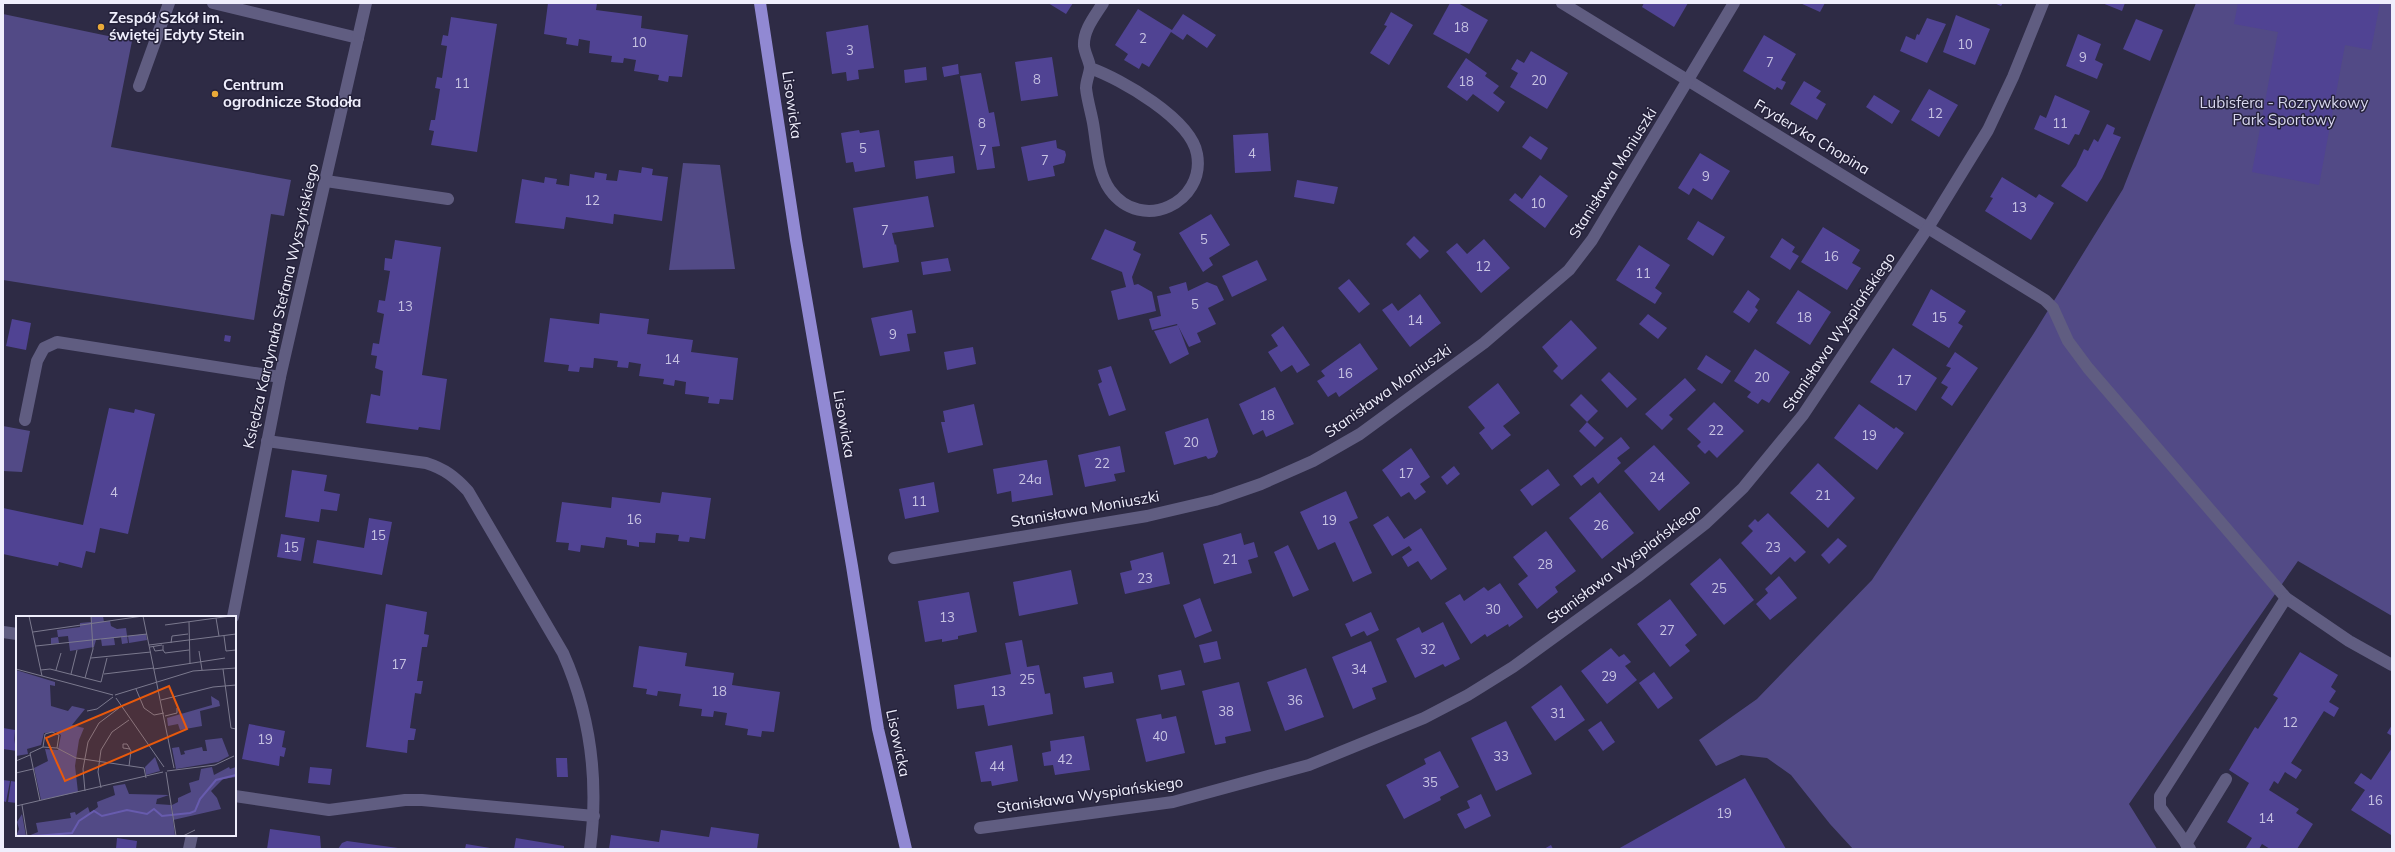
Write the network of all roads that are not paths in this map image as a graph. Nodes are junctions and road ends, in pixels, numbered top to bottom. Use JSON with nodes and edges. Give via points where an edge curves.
{"nodes":[{"id":1,"x":169,"y":3,"type":"edge"},
{"id":2,"x":213,"y":3,"type":"edge"},
{"id":3,"x":366,"y":3,"type":"edge"},
{"id":4,"x":760,"y":3,"type":"edge"},
{"id":5,"x":1104,"y":3,"type":"edge"},
{"id":6,"x":1562,"y":3,"type":"edge"},
{"id":7,"x":1734,"y":3,"type":"edge"},
{"id":8,"x":2043,"y":3,"type":"edge"},
{"id":9,"x":358,"y":38,"type":"junction"},
{"id":10,"x":1090,"y":68,"type":"junction"},
{"id":11,"x":1689,"y":81,"type":"junction"},
{"id":12,"x":139,"y":86,"type":"dead end"},
{"id":13,"x":326,"y":181,"type":"junction"},
{"id":14,"x":448,"y":199,"type":"dead end"},
{"id":15,"x":1929,"y":226,"type":"junction"},
{"id":16,"x":280,"y":377,"type":"junction"},
{"id":17,"x":26,"y":420,"type":"dead end"},
{"id":18,"x":267,"y":441,"type":"junction"},
{"id":19,"x":894,"y":558,"type":"dead end"},
{"id":20,"x":2286,"y":598,"type":"junction"},
{"id":21,"x":233,"y":616,"type":"edge"},
{"id":22,"x":3,"y":632,"type":"edge"},
{"id":23,"x":16,"y":634,"type":"edge"},
{"id":24,"x":2392,"y":665,"type":"edge"},
{"id":25,"x":2226,"y":779,"type":"dead end"},
{"id":26,"x":236,"y":796,"type":"edge"},
{"id":27,"x":594,"y":816,"type":"junction"},
{"id":28,"x":980,"y":828,"type":"dead end"},
{"id":29,"x":192,"y":836,"type":"edge"},
{"id":30,"x":2188,"y":846,"type":"edge"},
{"id":31,"x":189,"y":849,"type":"edge"},
{"id":32,"x":590,"y":849,"type":"edge"},
{"id":33,"x":906,"y":849,"type":"edge"}],
"edges":[{"from":1,"to":12,"type":"street"},
{"from":2,"to":9,"type":"street"},
{"from":3,"to":9,"type":"street","name":"Księdza Kardynała Stefana Wyszyńskiego"},
{"from":4,"to":33,"type":"main road","name":"Lisowicka","via":[[796,240],[878,729]]},
{"from":5,"to":10,"type":"street","via":[[1084,38]]},
{"from":6,"to":11,"type":"street","name":"Fryderyka Chopina"},
{"from":7,"to":11,"type":"street","name":"Stanisława Moniuszki"},
{"from":8,"to":15,"type":"street","name":"Stanisława Wyspiańskiego","via":[[1988,130]]},
{"from":9,"to":13,"type":"street","name":"Księdza Kardynała Stefana Wyszyńskiego"},
{"from":10,"to":10,"type":"street","via":[[1086,88],[1102,176],[1110,191],[1123,203],[1136,210],[1164,210],[1175,204],[1186,192],[1198,168],[1192,140],[1169,114],[1108,74]]},
{"from":11,"to":15,"type":"street","name":"Fryderyka Chopina"},
{"from":11,"to":19,"type":"street","name":"Stanisława Moniuszki","via":[[1592,240],[1569,270],[1484,343],[1360,434],[1313,461],[1261,484],[1215,500],[1147,516]]},
{"from":13,"to":14,"type":"street"},
{"from":13,"to":16,"type":"street","name":"Księdza Kardynała Stefana Wyszyńskiego"},
{"from":15,"to":20,"type":"street","name":"Fryderyka Chopina","via":[[2045,300],[2053,308],[2068,341],[2088,368]]},
{"from":15,"to":28,"type":"street","name":"Stanisława Wyspiańskiego","via":[[1803,415],[1743,488],[1706,523],[1513,668],[1424,718],[1308,765],[1173,802]]},
{"from":16,"to":17,"type":"street","via":[[57,342],[44,348],[37,361]]},
{"from":16,"to":18,"type":"street","name":"Księdza Kardynała Stefana Wyszyńskiego"},
{"from":18,"to":21,"type":"street","name":"Księdza Kardynała Stefana Wyszyńskiego"},
{"from":18,"to":27,"type":"street","via":[[426,463],[441,468],[455,477],[468,491],[563,653],[572,674],[588,728]]},
{"from":20,"to":24,"type":"street","via":[[2349,642]]},
{"from":20,"to":30,"type":"street","via":[[2160,796],[2160,807]]},
{"from":22,"to":23,"type":"street"},
{"from":25,"to":30,"type":"street"},
{"from":26,"to":27,"type":"street","via":[[329,810],[422,800]]},
{"from":27,"to":32,"type":"street"},
{"from":29,"to":31,"type":"street"}]}
